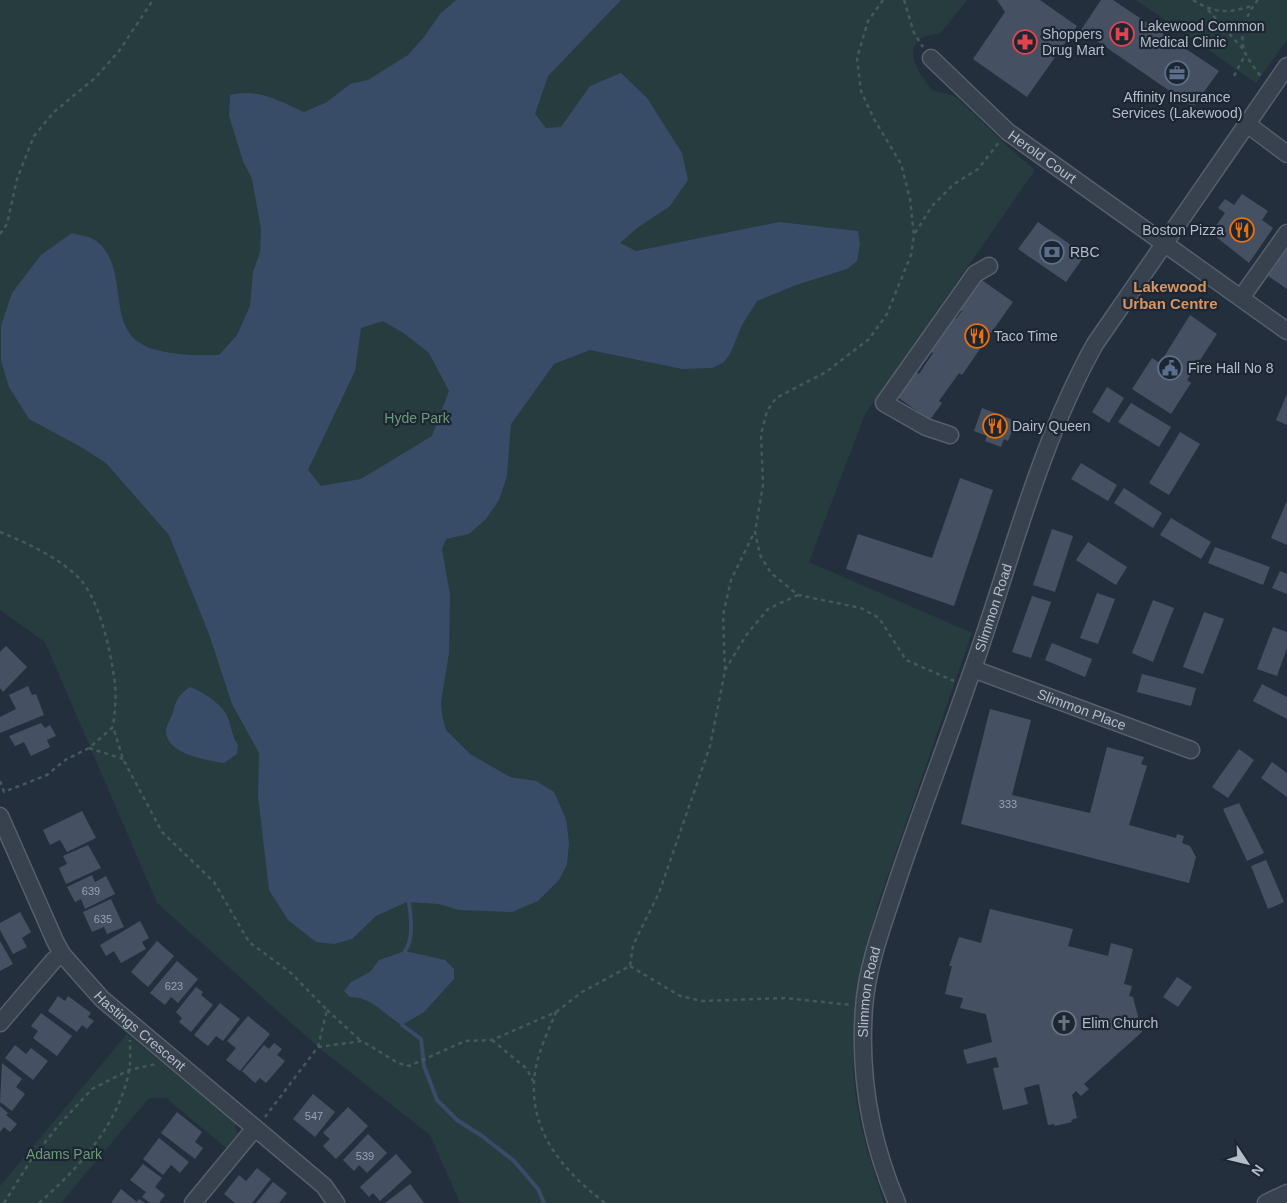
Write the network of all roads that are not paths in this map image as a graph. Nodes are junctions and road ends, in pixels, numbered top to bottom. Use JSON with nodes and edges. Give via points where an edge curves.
{"nodes":[{"id":1,"x":931,"y":58,"type":"road end"},
{"id":2,"x":1287,"y":66,"type":"edge"},
{"id":3,"x":1247,"y":124,"type":"junction"},
{"id":4,"x":1287,"y":154,"type":"edge"},
{"id":5,"x":1287,"y":233,"type":"edge"},
{"id":6,"x":1163,"y":243,"type":"junction"},
{"id":7,"x":989,"y":266,"type":"dead end"},
{"id":8,"x":1241,"y":298,"type":"junction"},
{"id":9,"x":1287,"y":331,"type":"edge"},
{"id":10,"x":950,"y":435,"type":"dead end"},
{"id":11,"x":973,"y":669,"type":"junction"},
{"id":12,"x":1191,"y":750,"type":"dead end"},
{"id":13,"x":0,"y":816,"type":"edge"},
{"id":14,"x":62,"y":954,"type":"junction"},
{"id":15,"x":0,"y":1023,"type":"edge"},
{"id":16,"x":259,"y":1124,"type":"junction"},
{"id":17,"x":1287,"y":1193,"type":"edge"},
{"id":18,"x":193,"y":1203,"type":"edge"},
{"id":19,"x":336,"y":1203,"type":"edge"},
{"id":20,"x":898,"y":1203,"type":"edge"},
{"id":21,"x":1266,"y":1203,"type":"edge"}],
"edges":[{"from":1,"to":6,"type":"street","name":"Herold Court","via":[[1008,132]]},
{"from":2,"to":3,"type":"street","name":"Slimmon Road"},
{"from":3,"to":4,"type":"street"},
{"from":3,"to":6,"type":"street","name":"Slimmon Road"},
{"from":5,"to":8,"type":"street"},
{"from":6,"to":8,"type":"street","name":"Herold Court"},
{"from":6,"to":11,"type":"street","name":"Slimmon Road","via":[[1095,344],[1064,405]]},
{"from":7,"to":10,"type":"street","via":[[975,274],[884,403],[926,427]]},
{"from":8,"to":9,"type":"street","name":"Herold Court"},
{"from":11,"to":12,"type":"street","name":"Slimmon Place"},
{"from":11,"to":20,"type":"street","name":"Slimmon Road","via":[[876,946],[864,1007],[868,1111],[884,1172]]},
{"from":13,"to":14,"type":"street","name":"Hastings Crescent"},
{"from":14,"to":15,"type":"street"},
{"from":14,"to":16,"type":"street","name":"Hastings Crescent","via":[[102,999]]},
{"from":16,"to":18,"type":"street"},
{"from":16,"to":19,"type":"street","name":"Hastings Crescent","via":[[324,1186]]},
{"from":17,"to":21,"type":"street"}]}
